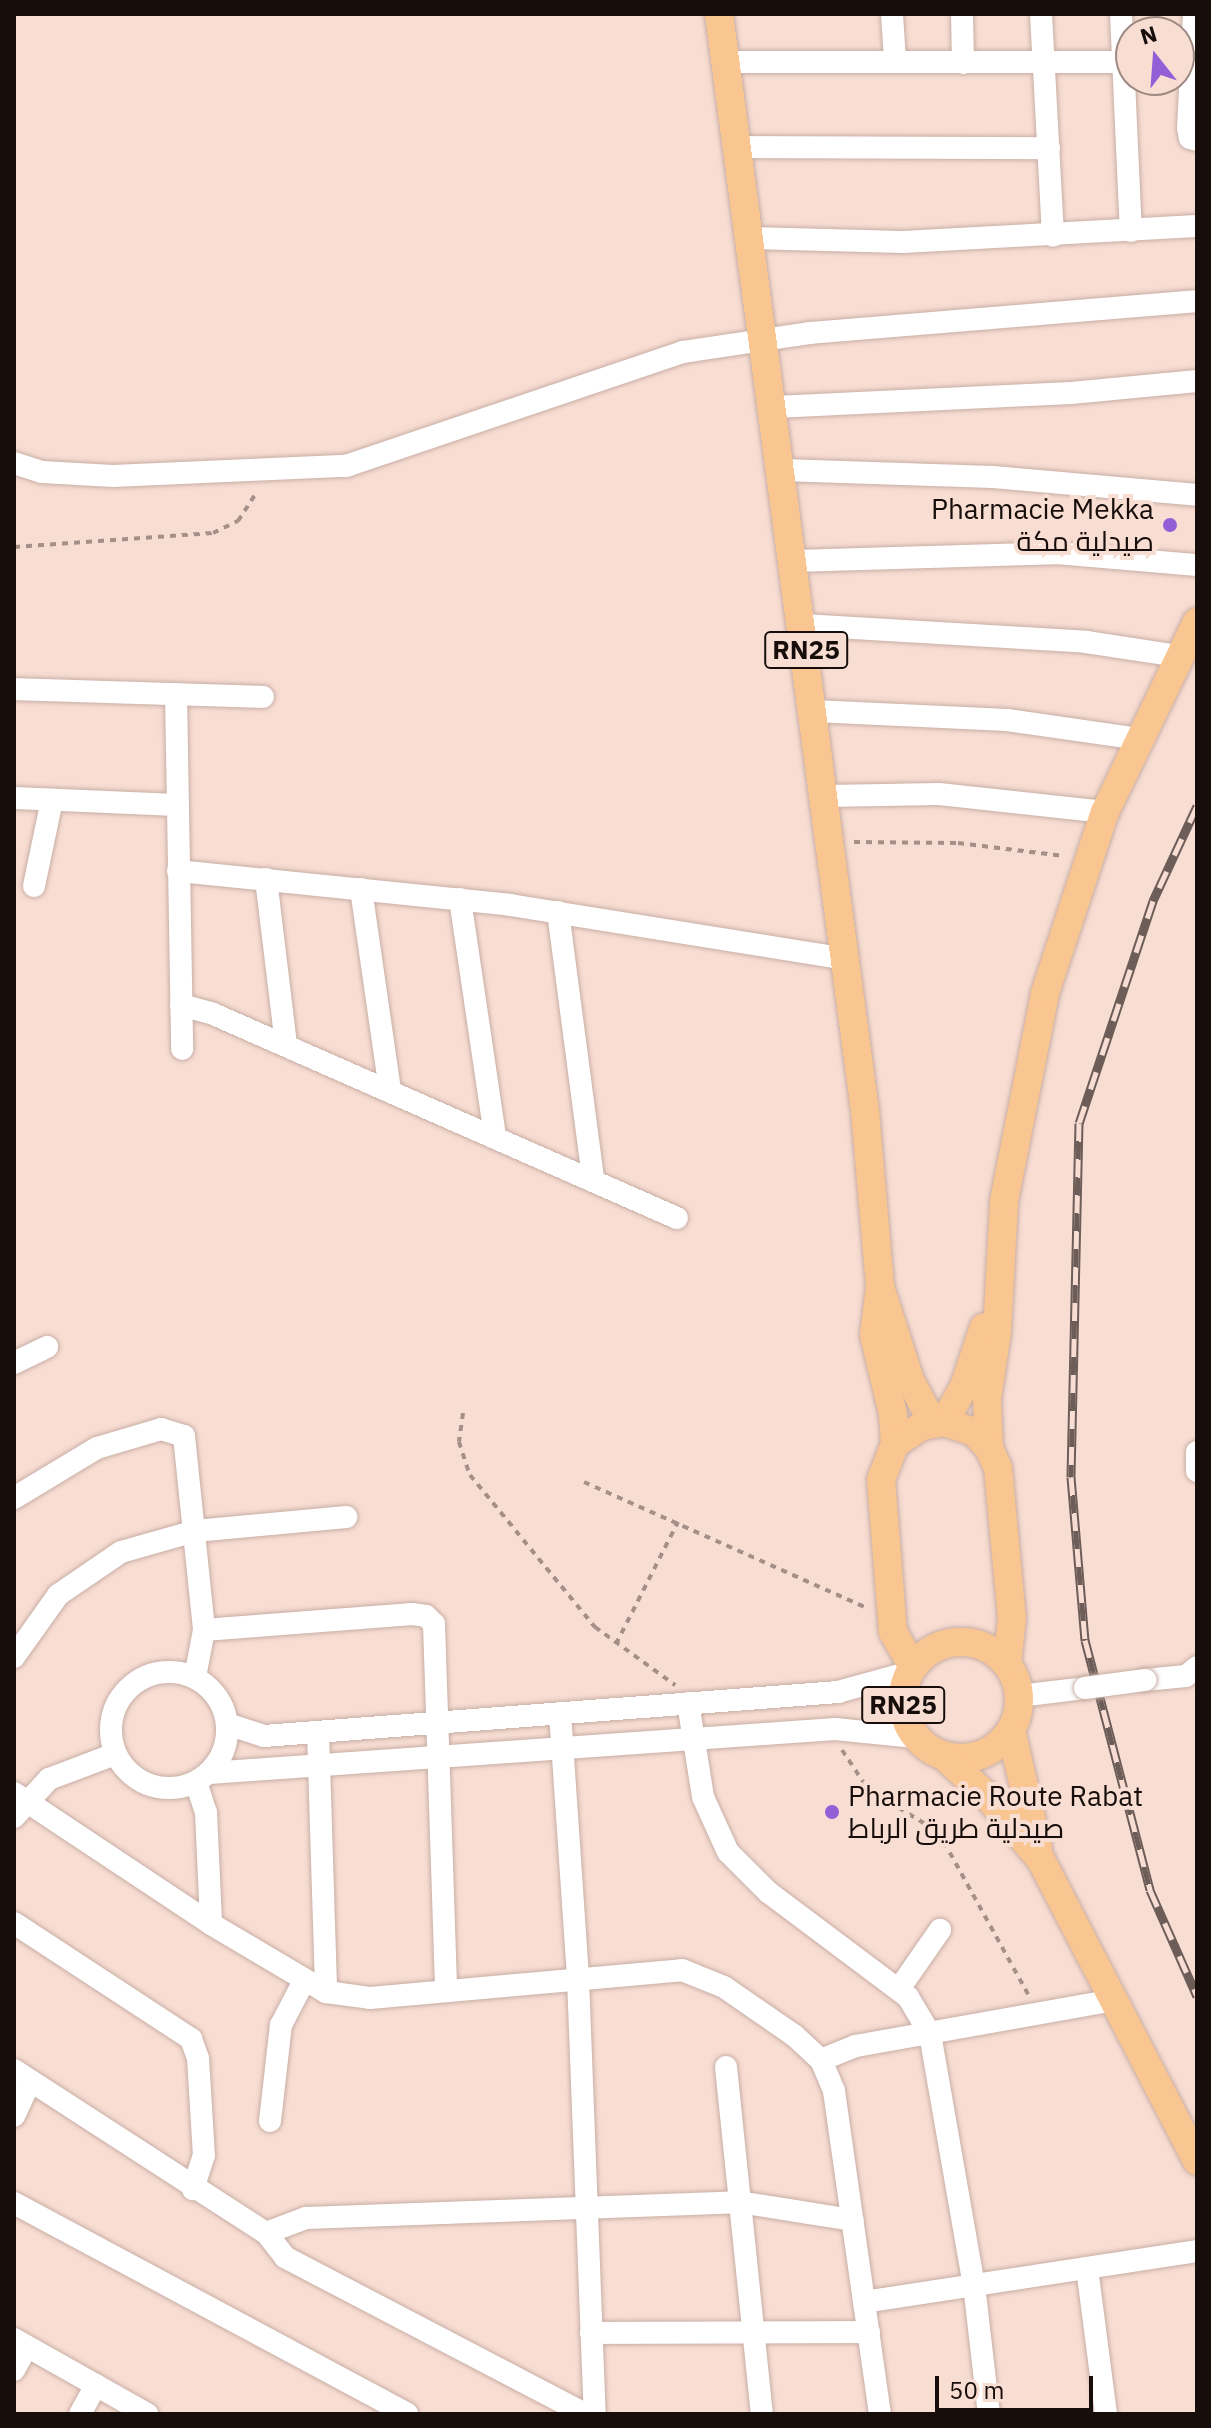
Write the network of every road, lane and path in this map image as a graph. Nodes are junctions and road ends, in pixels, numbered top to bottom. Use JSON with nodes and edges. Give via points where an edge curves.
{"nodes":[{"id":1,"x":719,"y":14,"type":"edge"},
{"id":2,"x":892,"y":14,"type":"edge"},
{"id":3,"x":962,"y":14,"type":"edge"},
{"id":4,"x":1041,"y":14,"type":"edge"},
{"id":5,"x":895,"y":61,"type":"junction"},
{"id":6,"x":726,"y":62,"type":"junction"},
{"id":7,"x":1115,"y":62,"type":"edge"},
{"id":8,"x":963,"y":63,"type":"junction"},
{"id":9,"x":1044,"y":64,"type":"junction"},
{"id":10,"x":1127,"y":96,"type":"edge"},
{"id":11,"x":1189,"y":96,"type":"edge"},
{"id":12,"x":1197,"y":140,"type":"edge"},
{"id":13,"x":737,"y":147,"type":"junction"},
{"id":14,"x":1049,"y":148,"type":"junction"},
{"id":15,"x":1197,"y":226,"type":"edge"},
{"id":16,"x":1131,"y":231,"type":"junction"},
{"id":17,"x":1053,"y":236,"type":"junction"},
{"id":18,"x":751,"y":238,"type":"junction"},
{"id":19,"x":1197,"y":301,"type":"edge"},
{"id":20,"x":764,"y":341,"type":"junction"},
{"id":21,"x":1197,"y":381,"type":"edge"},
{"id":22,"x":774,"y":407,"type":"junction"},
{"id":23,"x":14,"y":463,"type":"edge"},
{"id":24,"x":782,"y":470,"type":"junction"},
{"id":25,"x":267,"y":472,"type":"junction"},
{"id":26,"x":1197,"y":495,"type":"edge"},
{"id":27,"x":14,"y":547,"type":"edge"},
{"id":28,"x":794,"y":561,"type":"junction"},
{"id":29,"x":1197,"y":565,"type":"edge"},
{"id":30,"x":1197,"y":622,"type":"edge"},
{"id":31,"x":803,"y":625,"type":"junction"},
{"id":32,"x":1179,"y":656,"type":"junction"},
{"id":33,"x":14,"y":689,"type":"edge"},
{"id":34,"x":176,"y":694,"type":"junction"},
{"id":35,"x":263,"y":697,"type":"dead end"},
{"id":36,"x":814,"y":711,"type":"junction"},
{"id":37,"x":1139,"y":739,"type":"junction"},
{"id":38,"x":826,"y":796,"type":"junction"},
{"id":39,"x":14,"y":798,"type":"edge"},
{"id":40,"x":52,"y":800,"type":"junction"},
{"id":41,"x":177,"y":805,"type":"junction"},
{"id":42,"x":1105,"y":812,"type":"junction"},
{"id":43,"x":832,"y":841,"type":"junction"},
{"id":44,"x":1088,"y":861,"type":"junction"},
{"id":45,"x":178,"y":871,"type":"junction"},
{"id":46,"x":266,"y":879,"type":"junction"},
{"id":47,"x":34,"y":886,"type":"dead end"},
{"id":48,"x":361,"y":889,"type":"junction"},
{"id":49,"x":460,"y":899,"type":"junction"},
{"id":50,"x":558,"y":912,"type":"junction"},
{"id":51,"x":846,"y":959,"type":"junction"},
{"id":52,"x":181,"y":1005,"type":"junction"},
{"id":53,"x":286,"y":1045,"type":"junction"},
{"id":54,"x":182,"y":1049,"type":"dead end"},
{"id":55,"x":390,"y":1091,"type":"junction"},
{"id":56,"x":495,"y":1136,"type":"junction"},
{"id":57,"x":593,"y":1179,"type":"junction"},
{"id":58,"x":677,"y":1218,"type":"dead end"},
{"id":59,"x":880,"y":1287,"type":"junction"},
{"id":60,"x":996,"y":1310,"type":"junction"},
{"id":61,"x":47,"y":1347,"type":"dead end"},
{"id":62,"x":14,"y":1363,"type":"edge"},
{"id":63,"x":463,"y":1413,"type":"dead end"},
{"id":64,"x":938,"y":1423,"type":"junction"},
{"id":65,"x":895,"y":1444,"type":"junction"},
{"id":66,"x":989,"y":1448,"type":"junction"},
{"id":67,"x":1197,"y":1452,"type":"edge"},
{"id":68,"x":1197,"y":1471,"type":"edge"},
{"id":69,"x":584,"y":1482,"type":"dead end"},
{"id":70,"x":14,"y":1498,"type":"edge"},
{"id":71,"x":346,"y":1517,"type":"dead end"},
{"id":72,"x":678,"y":1521,"type":"junction"},
{"id":73,"x":195,"y":1531,"type":"junction"},
{"id":74,"x":892,"y":1619,"type":"junction"},
{"id":75,"x":204,"y":1630,"type":"junction"},
{"id":76,"x":616,"y":1644,"type":"junction"},
{"id":77,"x":14,"y":1657,"type":"edge"},
{"id":78,"x":1007,"y":1664,"type":"junction"},
{"id":79,"x":911,"y":1669,"type":"junction"},
{"id":80,"x":1193,"y":1675,"type":"edge"},
{"id":81,"x":195,"y":1677,"type":"junction"},
{"id":82,"x":1019,"y":1696,"type":"junction"},
{"id":83,"x":688,"y":1703,"type":"junction"},
{"id":84,"x":560,"y":1713,"type":"junction"},
{"id":85,"x":439,"y":1722,"type":"junction"},
{"id":86,"x":227,"y":1724,"type":"junction"},
{"id":87,"x":835,"y":1729,"type":"junction"},
{"id":88,"x":1011,"y":1730,"type":"junction"},
{"id":89,"x":318,"y":1732,"type":"junction"},
{"id":90,"x":915,"y":1737,"type":"junction"},
{"id":91,"x":691,"y":1739,"type":"junction"},
{"id":92,"x":562,"y":1748,"type":"junction"},
{"id":93,"x":115,"y":1754,"type":"junction"},
{"id":94,"x":944,"y":1756,"type":"junction"},
{"id":95,"x":439,"y":1757,"type":"junction"},
{"id":96,"x":321,"y":1765,"type":"junction"},
{"id":97,"x":203,"y":1777,"type":"junction"},
{"id":98,"x":17,"y":1804,"type":"edge"},
{"id":99,"x":1041,"y":1860,"type":"junction"},
{"id":100,"x":14,"y":1923,"type":"edge"},
{"id":101,"x":211,"y":1924,"type":"junction"},
{"id":102,"x":940,"y":1930,"type":"dead end"},
{"id":103,"x":578,"y":1979,"type":"junction"},
{"id":104,"x":304,"y":1981,"type":"junction"},
{"id":105,"x":899,"y":1989,"type":"junction"},
{"id":106,"x":446,"y":1991,"type":"junction"},
{"id":107,"x":326,"y":1992,"type":"junction"},
{"id":108,"x":1114,"y":2000,"type":"junction"},
{"id":109,"x":1039,"y":2014,"type":"junction"},
{"id":110,"x":930,"y":2034,"type":"junction"},
{"id":111,"x":821,"y":2060,"type":"junction"},
{"id":112,"x":726,"y":2067,"type":"dead end"},
{"id":113,"x":22,"y":2076,"type":"edge"},
{"id":114,"x":14,"y":2116,"type":"edge"},
{"id":115,"x":270,"y":2121,"type":"dead end"},
{"id":116,"x":1197,"y":2161,"type":"edge"},
{"id":117,"x":193,"y":2189,"type":"junction"},
{"id":118,"x":739,"y":2202,"type":"junction"},
{"id":119,"x":14,"y":2203,"type":"edge"},
{"id":120,"x":587,"y":2208,"type":"junction"},
{"id":121,"x":853,"y":2220,"type":"junction"},
{"id":122,"x":266,"y":2233,"type":"junction"},
{"id":123,"x":1197,"y":2251,"type":"edge"},
{"id":124,"x":1087,"y":2268,"type":"junction"},
{"id":125,"x":974,"y":2285,"type":"junction"},
{"id":126,"x":864,"y":2302,"type":"junction"},
{"id":127,"x":869,"y":2332,"type":"junction"},
{"id":128,"x":591,"y":2333,"type":"junction"},
{"id":129,"x":752,"y":2335,"type":"junction"},
{"id":130,"x":21,"y":2343,"type":"edge"},
{"id":131,"x":14,"y":2370,"type":"edge"},
{"id":132,"x":96,"y":2385,"type":"junction"},
{"id":133,"x":80,"y":2414,"type":"edge"},
{"id":134,"x":147,"y":2414,"type":"edge"},
{"id":135,"x":407,"y":2414,"type":"edge"},
{"id":136,"x":585,"y":2414,"type":"edge"},
{"id":137,"x":595,"y":2414,"type":"edge"},
{"id":138,"x":762,"y":2414,"type":"edge"},
{"id":139,"x":880,"y":2414,"type":"edge"},
{"id":140,"x":989,"y":2414,"type":"edge"},
{"id":141,"x":1106,"y":2414,"type":"edge"}],
"edges":[{"from":1,"to":6,"type":"main road","number":"RN25"},
{"from":2,"to":5,"type":"street"},
{"from":3,"to":8,"type":"street"},
{"from":4,"to":9,"type":"street"},
{"from":5,"to":6,"type":"street"},
{"from":5,"to":8,"type":"street"},
{"from":6,"to":13,"type":"main road","number":"RN25"},
{"from":7,"to":9,"type":"street"},
{"from":8,"to":9,"type":"street"},
{"from":9,"to":14,"type":"street"},
{"from":10,"to":16,"type":"street"},
{"from":11,"to":12,"type":"street","via":[[1188,128],[1190,138]]},
{"from":13,"to":14,"type":"street"},
{"from":13,"to":18,"type":"main road","number":"RN25"},
{"from":14,"to":17,"type":"street"},
{"from":15,"to":16,"type":"street"},
{"from":16,"to":17,"type":"street"},
{"from":17,"to":18,"type":"street","via":[[903,242]]},
{"from":18,"to":20,"type":"main road","number":"RN25"},
{"from":19,"to":20,"type":"street"},
{"from":20,"to":22,"type":"main road","number":"RN25"},
{"from":20,"to":25,"type":"street","via":[[647,361],[371,460]]},
{"from":21,"to":22,"type":"street","via":[[1071,393]]},
{"from":22,"to":24,"type":"main road","number":"RN25"},
{"from":23,"to":25,"type":"street","via":[[42,472],[113,476]]},
{"from":24,"to":26,"type":"street","via":[[993,477]]},
{"from":24,"to":28,"type":"main road","number":"RN25"},
{"from":25,"to":27,"type":"path","via":[[248,510],[213,533]]},
{"from":28,"to":29,"type":"street","via":[[1041,553]]},
{"from":28,"to":31,"type":"main road","number":"RN25"},
{"from":30,"to":32,"type":"main road"},
{"from":31,"to":32,"type":"street","via":[[1086,642]]},
{"from":31,"to":36,"type":"main road","number":"RN25"},
{"from":32,"to":37,"type":"main road"},
{"from":33,"to":34,"type":"street"},
{"from":34,"to":35,"type":"street"},
{"from":34,"to":41,"type":"street"},
{"from":36,"to":37,"type":"street","via":[[1007,720]]},
{"from":36,"to":38,"type":"main road","number":"RN25"},
{"from":37,"to":42,"type":"main road"},
{"from":38,"to":42,"type":"street","via":[[939,794]]},
{"from":38,"to":43,"type":"main road","number":"RN25"},
{"from":39,"to":40,"type":"street"},
{"from":40,"to":41,"type":"street"},
{"from":40,"to":47,"type":"street"},
{"from":41,"to":45,"type":"street"},
{"from":42,"to":44,"type":"main road"},
{"from":43,"to":44,"type":"path","via":[[958,843]]},
{"from":43,"to":51,"type":"main road","number":"RN25"},
{"from":44,"to":60,"type":"main road","via":[[1045,993],[1015,1129]]},
{"from":45,"to":46,"type":"street"},
{"from":45,"to":52,"type":"street"},
{"from":46,"to":48,"type":"street"},
{"from":46,"to":53,"type":"street"},
{"from":48,"to":49,"type":"street"},
{"from":48,"to":55,"type":"street"},
{"from":49,"to":50,"type":"street"},
{"from":49,"to":56,"type":"street"},
{"from":50,"to":51,"type":"street"},
{"from":50,"to":57,"type":"street"},
{"from":51,"to":59,"type":"main road","number":"RN25"},
{"from":52,"to":53,"type":"street"},
{"from":52,"to":54,"type":"street"},
{"from":53,"to":55,"type":"street"},
{"from":55,"to":56,"type":"street"},
{"from":56,"to":57,"type":"street"},
{"from":57,"to":58,"type":"street"},
{"from":59,"to":64,"type":"main road","number":"RN25","via":[[910,1380]]},
{"from":59,"to":65,"type":"main road","number":"RN25","via":[[874,1335]]},
{"from":60,"to":64,"type":"main road"},
{"from":60,"to":66,"type":"main road","via":[[986,1411]]},
{"from":61,"to":62,"type":"street"},
{"from":63,"to":76,"type":"path","via":[[459,1442],[470,1475],[580,1611]]},
{"from":64,"to":65,"type":"main road"},
{"from":64,"to":66,"type":"main road","via":[[965,1427]]},
{"from":65,"to":74,"type":"main road","number":"RN25","via":[[881,1480]]},
{"from":66,"to":78,"type":"main road","via":[[998,1468],[1012,1618]]},
{"from":67,"to":68,"type":"street"},
{"from":69,"to":72,"type":"path"},
{"from":70,"to":73,"type":"street","via":[[97,1448],[173,1429],[189,1448]]},
{"from":71,"to":73,"type":"street"},
{"from":72,"to":74,"type":"path"},
{"from":72,"to":76,"type":"path"},
{"from":73,"to":75,"type":"street"},
{"from":73,"to":77,"type":"street","via":[[121,1552],[88,1571],[33,1625]]},
{"from":74,"to":79,"type":"main road","number":"RN25","via":[[897,1646]]},
{"from":75,"to":81,"type":"street"},
{"from":75,"to":85,"type":"street","via":[[426,1616],[436,1635]]},
{"from":76,"to":83,"type":"path","via":[[661,1672]]},
{"from":78,"to":79,"type":"main road","number":"RN25","via":[[991,1650],[959,1642],[938,1647]]},
{"from":78,"to":82,"type":"main road"},
{"from":79,"to":83,"type":"street","via":[[838,1692]]},
{"from":79,"to":90,"type":"main road","number":"RN25","via":[[903,1710]]},
{"from":80,"to":82,"type":"street","bridge":true},
{"from":81,"to":86,"type":"street","via":[[217,1696]]},
{"from":81,"to":93,"type":"street","via":[[160,1672],[128,1688],[111,1719]]},
{"from":82,"to":88,"type":"main road","number":"RN25"},
{"from":83,"to":84,"type":"street"},
{"from":83,"to":91,"type":"street"},
{"from":84,"to":85,"type":"street"},
{"from":84,"to":92,"type":"street"},
{"from":85,"to":89,"type":"street"},
{"from":85,"to":95,"type":"street"},
{"from":86,"to":89,"type":"street","via":[[251,1735]]},
{"from":86,"to":97,"type":"street","via":[[224,1750]]},
{"from":87,"to":90,"type":"street"},
{"from":87,"to":91,"type":"street"},
{"from":87,"to":109,"type":"path","via":[[851,1768],[868,1789],[927,1825],[944,1842]]},
{"from":88,"to":94,"type":"main road","number":"RN25","via":[[982,1755]]},
{"from":88,"to":99,"type":"main road","number":"RN25"},
{"from":89,"to":96,"type":"street"},
{"from":90,"to":94,"type":"main road","number":"RN25"},
{"from":91,"to":92,"type":"street"},
{"from":91,"to":105,"type":"street","via":[[703,1797],[728,1852],[768,1892]]},
{"from":92,"to":95,"type":"street"},
{"from":92,"to":103,"type":"street"},
{"from":93,"to":97,"type":"street","via":[[124,1768],[150,1786],[182,1787]]},
{"from":93,"to":98,"type":"street","via":[[49,1779]]},
{"from":94,"to":99,"type":"main road","number":"RN25","via":[[988,1797]]},
{"from":95,"to":96,"type":"street"},
{"from":95,"to":106,"type":"street"},
{"from":96,"to":97,"type":"street"},
{"from":96,"to":107,"type":"street"},
{"from":97,"to":101,"type":"street"},
{"from":98,"to":101,"type":"street"},
{"from":99,"to":108,"type":"main road","number":"RN25"},
{"from":100,"to":117,"type":"street","via":[[191,2039],[198,2058],[204,2155]]},
{"from":101,"to":104,"type":"street"},
{"from":102,"to":105,"type":"street"},
{"from":103,"to":106,"type":"street"},
{"from":103,"to":111,"type":"street","via":[[658,1971],[705,1976],[802,2041]]},
{"from":103,"to":120,"type":"street"},
{"from":104,"to":107,"type":"street"},
{"from":104,"to":115,"type":"street","via":[[281,2025]]},
{"from":105,"to":110,"type":"street"},
{"from":106,"to":107,"type":"street","via":[[370,1998]]},
{"from":108,"to":109,"type":"street"},
{"from":108,"to":116,"type":"main road","number":"RN25"},
{"from":109,"to":110,"type":"street"},
{"from":110,"to":111,"type":"street","via":[[856,2046]]},
{"from":110,"to":125,"type":"street"},
{"from":111,"to":121,"type":"street","via":[[834,2091]]},
{"from":112,"to":118,"type":"street"},
{"from":113,"to":114,"type":"street"},
{"from":113,"to":117,"type":"street"},
{"from":117,"to":122,"type":"street"},
{"from":118,"to":120,"type":"street"},
{"from":118,"to":121,"type":"street"},
{"from":118,"to":129,"type":"street"},
{"from":119,"to":135,"type":"street"},
{"from":120,"to":122,"type":"street","via":[[306,2218]]},
{"from":120,"to":128,"type":"street"},
{"from":121,"to":126,"type":"street"},
{"from":122,"to":136,"type":"street","via":[[285,2257]]},
{"from":123,"to":124,"type":"street"},
{"from":124,"to":125,"type":"street"},
{"from":124,"to":141,"type":"street"},
{"from":125,"to":126,"type":"street"},
{"from":125,"to":140,"type":"street"},
{"from":126,"to":127,"type":"street"},
{"from":127,"to":129,"type":"street"},
{"from":127,"to":139,"type":"street"},
{"from":128,"to":129,"type":"street"},
{"from":128,"to":137,"type":"street"},
{"from":129,"to":138,"type":"street"},
{"from":130,"to":131,"type":"street"},
{"from":130,"to":132,"type":"street"},
{"from":132,"to":133,"type":"street"},
{"from":132,"to":134,"type":"street"}]}
